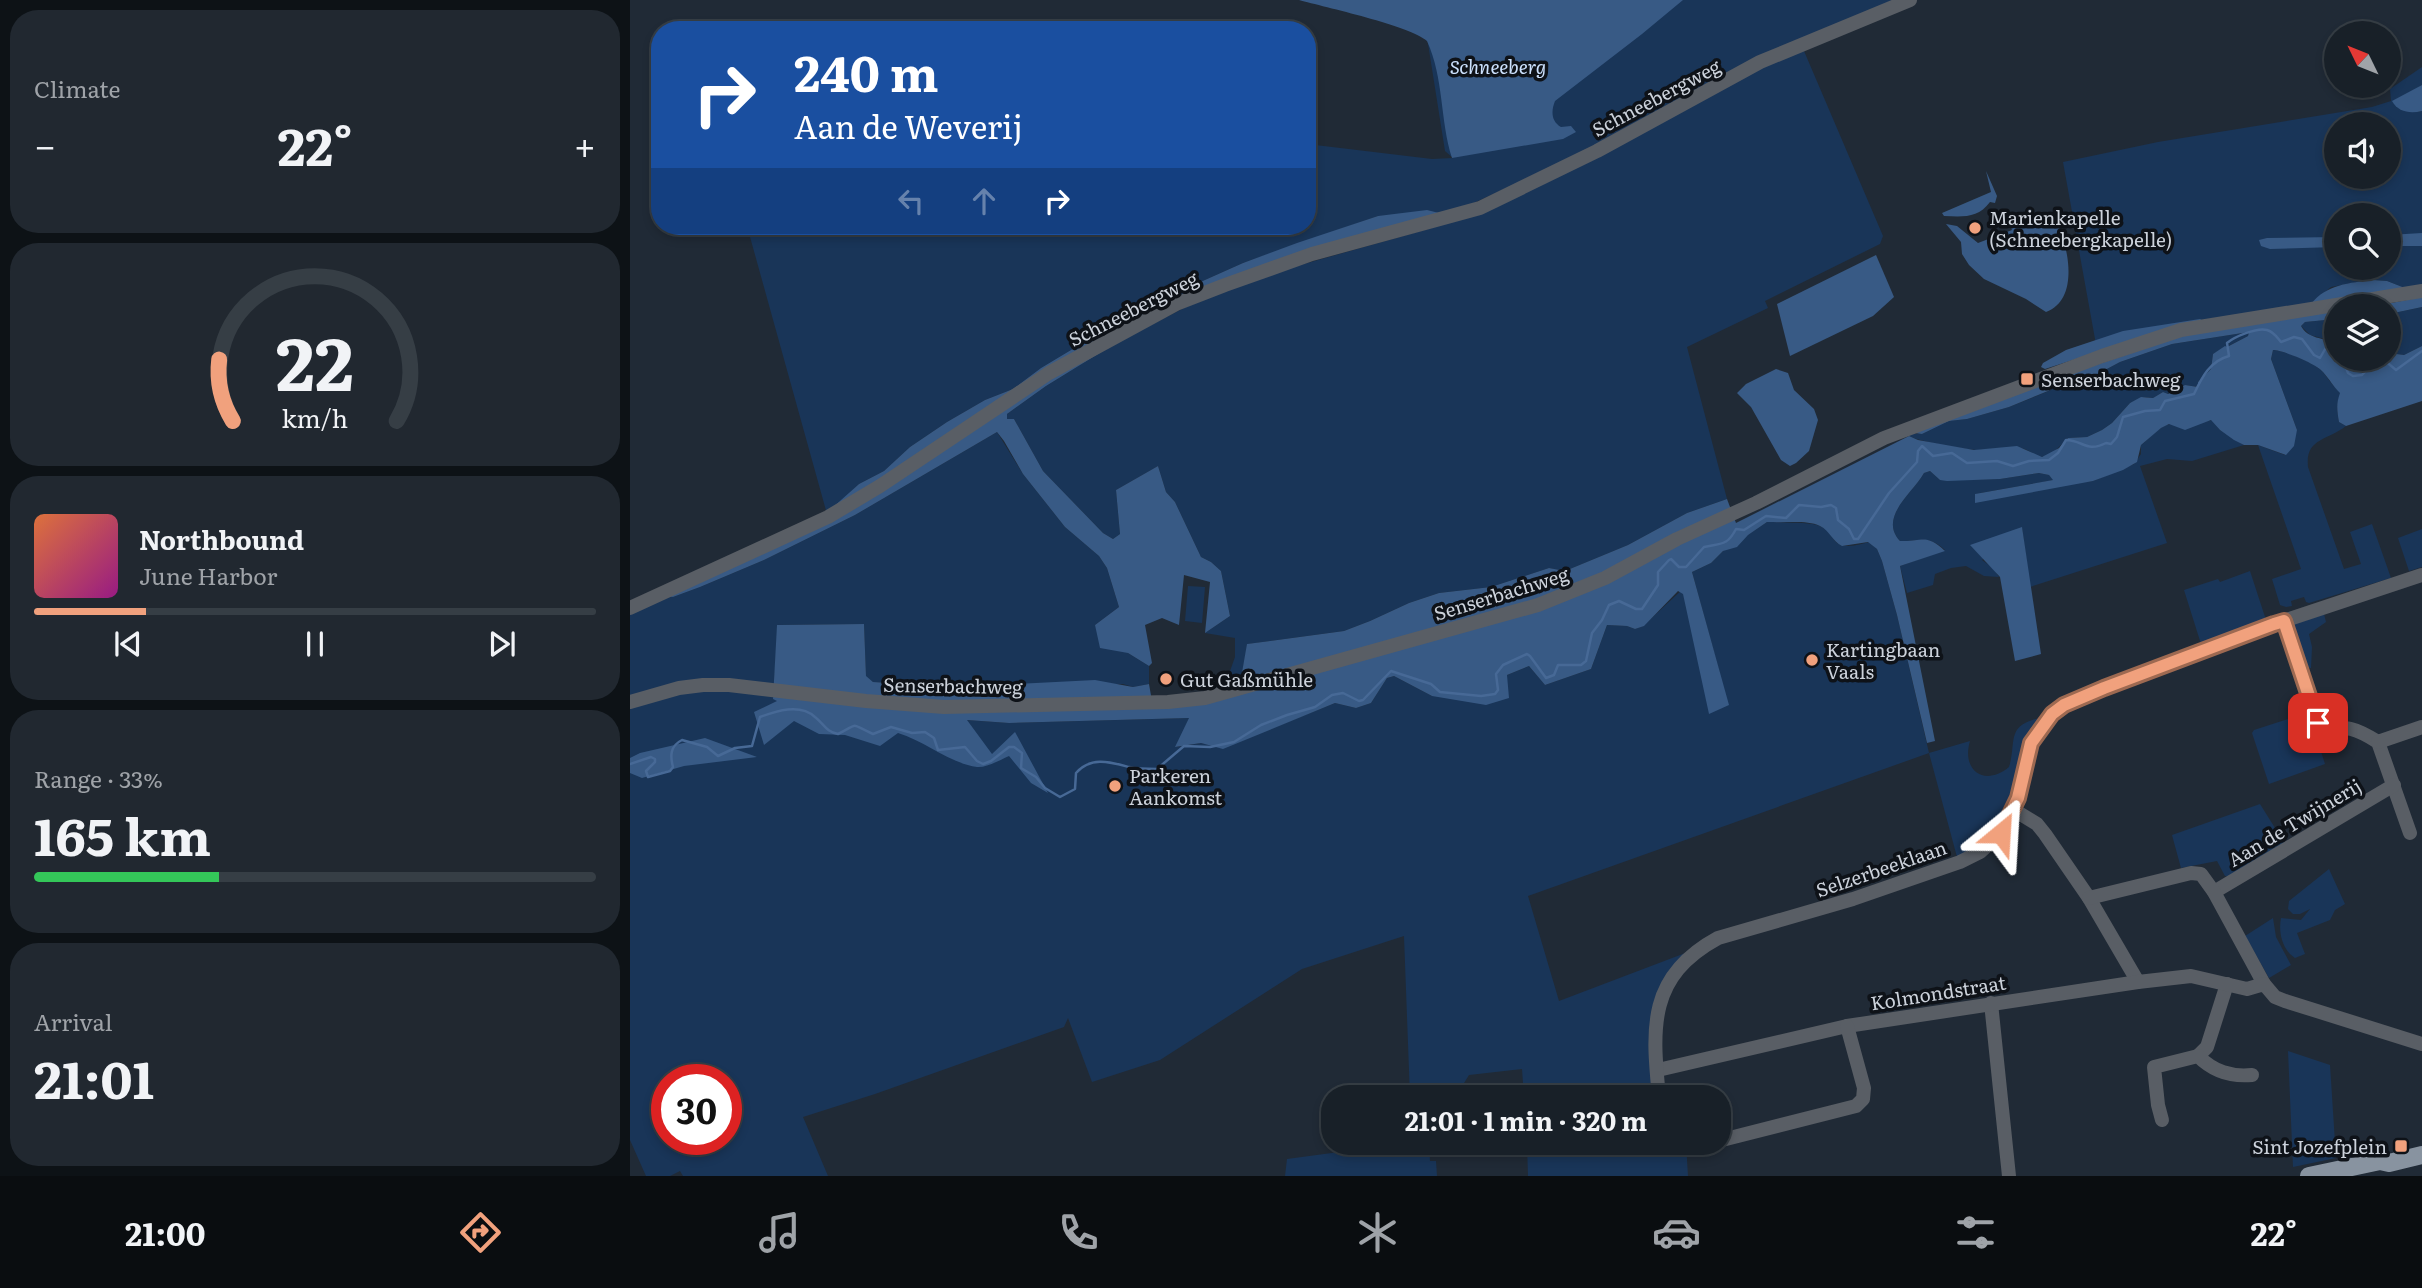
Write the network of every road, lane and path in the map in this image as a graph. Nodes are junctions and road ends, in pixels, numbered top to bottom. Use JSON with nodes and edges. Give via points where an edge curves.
{"nodes":[{"id":1,"x":1910,"y":0,"type":"edge"},
{"id":2,"x":2422,"y":291,"type":"edge"},
{"id":3,"x":2422,"y":575,"type":"edge"},
{"id":4,"x":630,"y":608,"type":"edge"},
{"id":5,"x":2284,"y":621,"type":"junction"},
{"id":6,"x":630,"y":702,"type":"edge"},
{"id":7,"x":2422,"y":727,"type":"edge"},
{"id":8,"x":2378,"y":742,"type":"junction"},
{"id":9,"x":2394,"y":785,"type":"junction"},
{"id":10,"x":2014,"y":810,"type":"junction"},
{"id":11,"x":2410,"y":833,"type":"dead end"},
{"id":12,"x":2214,"y":892,"type":"junction"},
{"id":13,"x":2089,"y":898,"type":"junction"},
{"id":14,"x":2138,"y":982,"type":"junction"},
{"id":15,"x":2227,"y":984,"type":"junction"},
{"id":16,"x":2264,"y":984,"type":"junction"},
{"id":17,"x":1991,"y":1003,"type":"junction"},
{"id":18,"x":1847,"y":1026,"type":"junction"},
{"id":19,"x":2422,"y":1044,"type":"edge"},
{"id":20,"x":2198,"y":1056,"type":"junction"},
{"id":21,"x":1658,"y":1070,"type":"junction"},
{"id":22,"x":2252,"y":1075,"type":"dead end"},
{"id":23,"x":1659,"y":1085,"type":"edge"},
{"id":24,"x":2162,"y":1120,"type":"dead end"},
{"id":25,"x":1731,"y":1139,"type":"edge"},
{"id":26,"x":2422,"y":1155,"type":"edge"},
{"id":27,"x":2391,"y":1170,"type":"edge"},
{"id":28,"x":2010,"y":1176,"type":"edge"},
{"id":29,"x":2309,"y":1176,"type":"edge"},
{"id":30,"x":2364,"y":1176,"type":"edge"}],
"edges":[{"from":1,"to":4,"type":"street","name":"Schneebergweg","via":[[1760,62],[1597,151],[1480,208],[1312,254],[1176,304],[1049,373],[828,517]]},
{"from":2,"to":6,"type":"street","name":"Senserbachweg","via":[[2181,330],[2145,341],[1884,438],[1566,595],[1205,698],[944,707],[703,685]]},
{"from":3,"to":5,"type":"street","name":"Selzerbeeklaan"},
{"from":5,"to":8,"type":"street","via":[[2318,723],[2325,730],[2350,729]]},
{"from":5,"to":10,"type":"street","name":"Selzerbeeklaan","via":[[2058,709],[2031,743]]},
{"from":7,"to":8,"type":"street"},
{"from":8,"to":9,"type":"street"},
{"from":9,"to":11,"type":"street"},
{"from":9,"to":12,"type":"street","name":"Aan de Twijnerij"},
{"from":10,"to":13,"type":"street","via":[[2045,834]]},
{"from":10,"to":21,"type":"street","name":"Selzerbeeklaan","via":[[1989,845],[1960,862],[1703,946],[1678,970],[1662,996],[1655,1031]]},
{"from":12,"to":13,"type":"street","via":[[2196,872]]},
{"from":12,"to":16,"type":"street"},
{"from":13,"to":14,"type":"street"},
{"from":14,"to":15,"type":"street","name":"Kolmondstraat","via":[[2191,976]]},
{"from":14,"to":17,"type":"street","name":"Kolmondstraat"},
{"from":15,"to":16,"type":"street","name":"Kolmondstraat","via":[[2247,989]]},
{"from":15,"to":20,"type":"street","via":[[2207,1046]]},
{"from":16,"to":19,"type":"street","via":[[2285,1001]]},
{"from":17,"to":18,"type":"street","name":"Kolmondstraat"},
{"from":17,"to":28,"type":"street"},
{"from":18,"to":21,"type":"street","name":"Kolmondstraat"},
{"from":18,"to":25,"type":"street","via":[[1864,1088],[1863,1099],[1856,1106]]},
{"from":20,"to":22,"type":"street","via":[[2235,1077]]},
{"from":20,"to":24,"type":"street","via":[[2154,1067]]},
{"from":21,"to":23,"type":"street","name":"Selzerbeeklaan"},
{"from":26,"to":27,"type":"main road"},
{"from":27,"to":29,"type":"main road","via":[[2380,1161]]},
{"from":27,"to":30,"type":"main road"}]}
